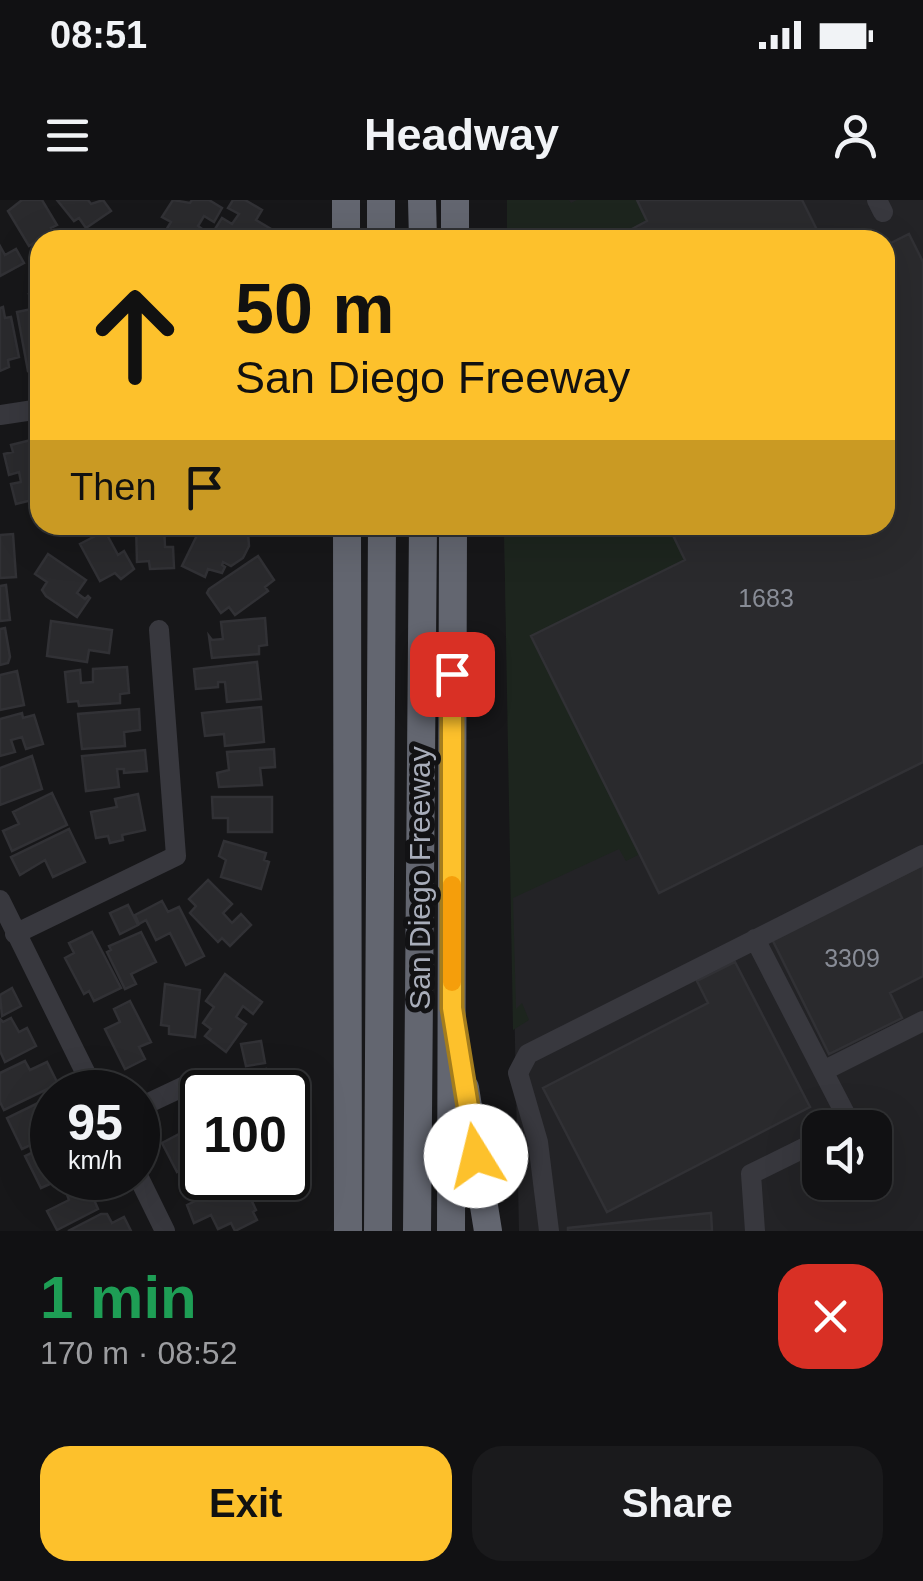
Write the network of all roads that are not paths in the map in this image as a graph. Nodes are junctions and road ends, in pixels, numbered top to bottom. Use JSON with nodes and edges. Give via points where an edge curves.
{"nodes":[{"id":1,"x":346,"y":200,"type":"edge"},
{"id":2,"x":381,"y":200,"type":"edge"},
{"id":3,"x":422,"y":200,"type":"edge"},
{"id":4,"x":455,"y":200,"type":"edge"},
{"id":5,"x":346,"y":230,"type":"edge"},
{"id":6,"x":381,"y":230,"type":"edge"},
{"id":7,"x":423,"y":230,"type":"edge"},
{"id":8,"x":455,"y":230,"type":"edge"},
{"id":9,"x":30,"y":411,"type":"edge"},
{"id":10,"x":0,"y":416,"type":"edge"},
{"id":11,"x":347,"y":535,"type":"edge"},
{"id":12,"x":382,"y":535,"type":"edge"},
{"id":13,"x":422,"y":535,"type":"edge"},
{"id":14,"x":453,"y":535,"type":"edge"},
{"id":15,"x":159,"y":630,"type":"dead end"},
{"id":16,"x":923,"y":855,"type":"edge"},
{"id":17,"x":0,"y":900,"type":"edge"},
{"id":18,"x":14,"y":934,"type":"junction"},
{"id":19,"x":755,"y":939,"type":"junction"},
{"id":20,"x":452,"y":1008,"type":"junction"},
{"id":21,"x":923,"y":1020,"type":"edge"},
{"id":22,"x":85,"y":1070,"type":"edge"},
{"id":23,"x":822,"y":1071,"type":"junction"},
{"id":24,"x":843,"y":1110,"type":"edge"},
{"id":25,"x":802,"y":1149,"type":"edge"},
{"id":26,"x":150,"y":1200,"type":"edge"},
{"id":27,"x":165,"y":1231,"type":"edge"},
{"id":28,"x":348,"y":1231,"type":"edge"},
{"id":29,"x":378,"y":1231,"type":"edge"},
{"id":30,"x":417,"y":1231,"type":"edge"},
{"id":31,"x":451,"y":1231,"type":"edge"},
{"id":32,"x":488,"y":1231,"type":"edge"},
{"id":33,"x":549,"y":1231,"type":"edge"},
{"id":34,"x":755,"y":1231,"type":"edge"}],
"edges":[{"from":1,"to":5,"type":"highway"},
{"from":2,"to":6,"type":"highway"},
{"from":3,"to":7,"type":"highway"},
{"from":4,"to":8,"type":"highway"},
{"from":9,"to":10,"type":"street"},
{"from":11,"to":28,"type":"highway"},
{"from":12,"to":29,"type":"highway"},
{"from":13,"to":30,"type":"highway"},
{"from":14,"to":20,"type":"highway","name":"San Diego Freeway"},
{"from":15,"to":18,"type":"street","via":[[176,856]]},
{"from":16,"to":19,"type":"street"},
{"from":17,"to":18,"type":"street"},
{"from":18,"to":22,"type":"street"},
{"from":19,"to":23,"type":"street"},
{"from":19,"to":33,"type":"street","via":[[528,1054],[518,1073],[538,1142]]},
{"from":20,"to":31,"type":"highway","name":"San Diego Freeway"},
{"from":20,"to":32,"type":"highway"},
{"from":21,"to":23,"type":"street"},
{"from":23,"to":24,"type":"street"},
{"from":25,"to":34,"type":"street","via":[[751,1174]]},
{"from":26,"to":27,"type":"street"}]}
